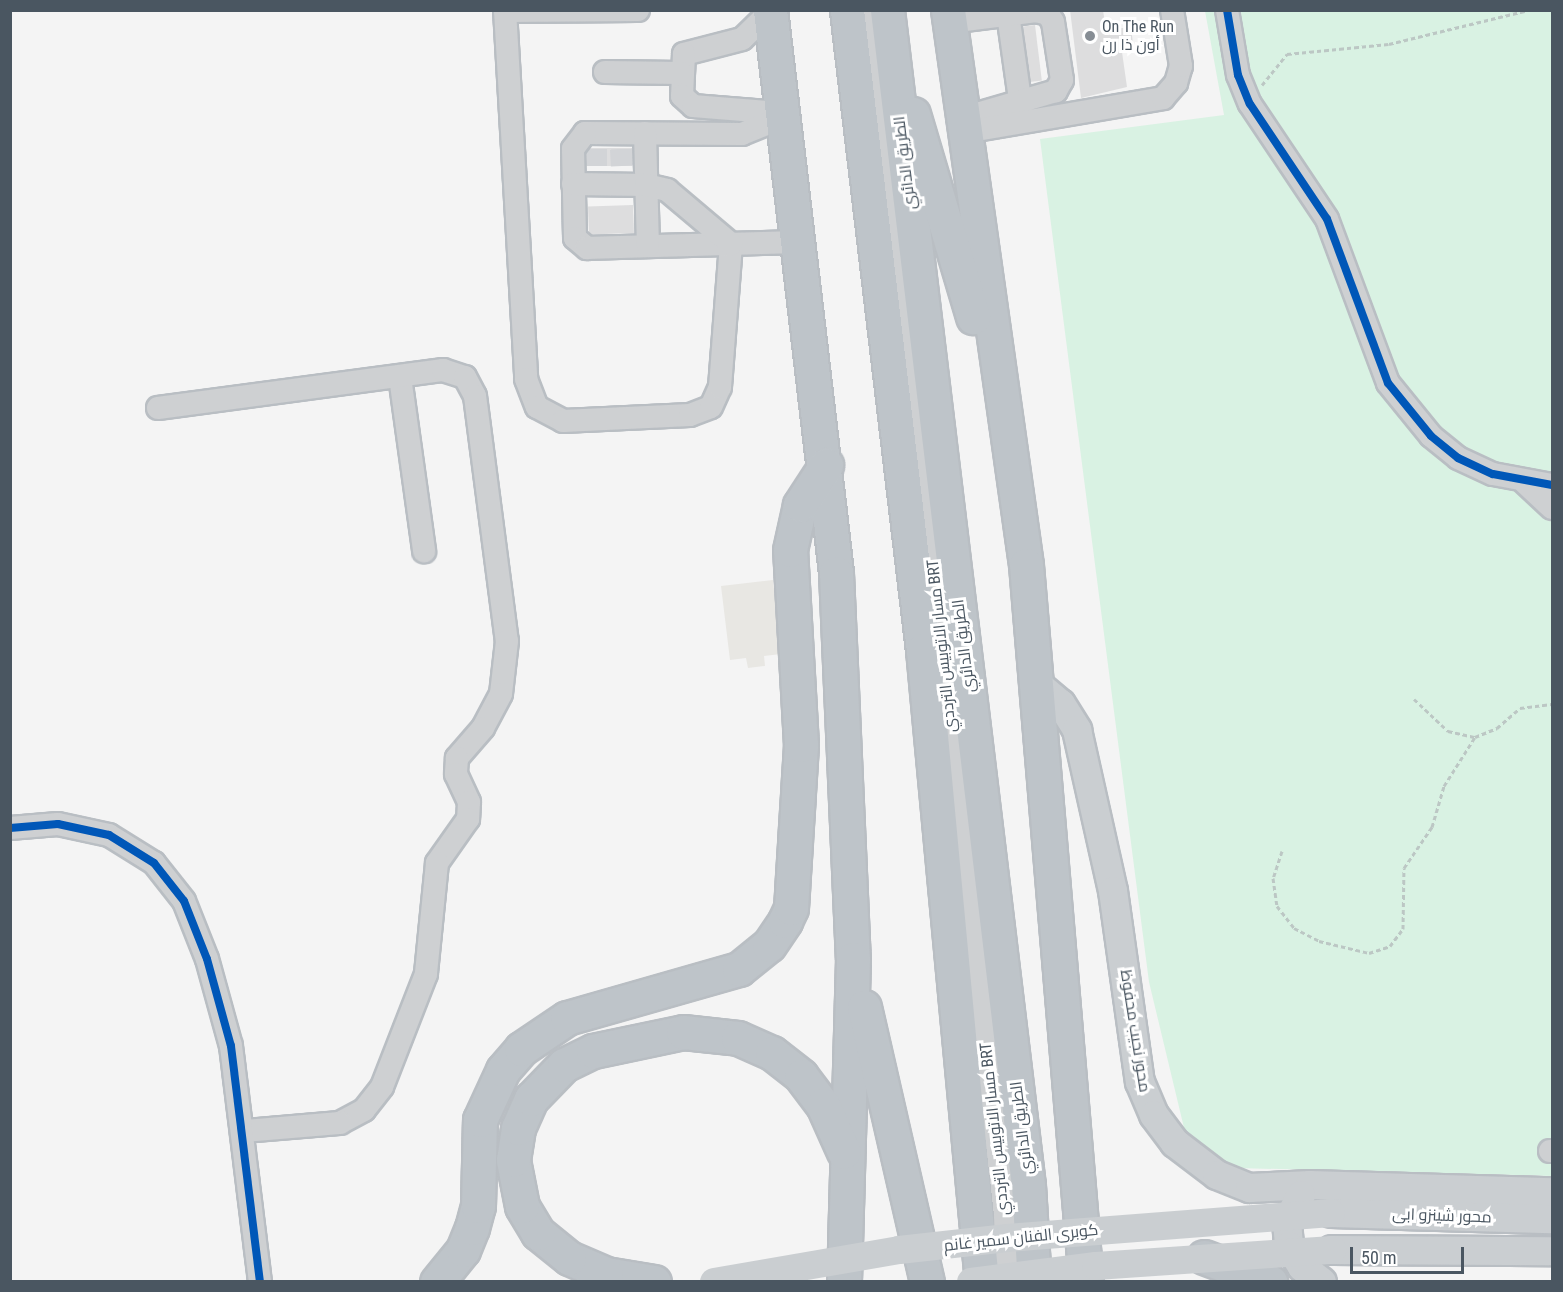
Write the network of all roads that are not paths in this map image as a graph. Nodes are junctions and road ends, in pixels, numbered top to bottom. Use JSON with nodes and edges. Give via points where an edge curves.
{"nodes":[{"id":1,"x":638,"y":10,"type":"edge"},
{"id":2,"x":847,"y":10,"type":"edge"},
{"id":3,"x":868,"y":10,"type":"edge"},
{"id":4,"x":887,"y":10,"type":"edge"},
{"id":5,"x":1172,"y":10,"type":"edge"},
{"id":6,"x":1227,"y":10,"type":"edge"},
{"id":7,"x":505,"y":11,"type":"edge"},
{"id":8,"x":770,"y":11,"type":"edge"},
{"id":9,"x":994,"y":14,"type":"edge"},
{"id":10,"x":948,"y":16,"type":"edge"},
{"id":11,"x":892,"y":55,"type":"junction"},
{"id":12,"x":605,"y":72,"type":"dead end"},
{"id":13,"x":681,"y":73,"type":"junction"},
{"id":14,"x":1022,"y":111,"type":"junction"},
{"id":15,"x":780,"y":116,"type":"junction"},
{"id":16,"x":964,"y":125,"type":"junction"},
{"id":17,"x":645,"y":133,"type":"junction"},
{"id":18,"x":609,"y":158,"type":"junction"},
{"id":19,"x":573,"y":184,"type":"junction"},
{"id":20,"x":646,"y":185,"type":"junction"},
{"id":21,"x":796,"y":242,"type":"junction"},
{"id":22,"x":730,"y":244,"type":"junction"},
{"id":23,"x":648,"y":246,"type":"junction"},
{"id":24,"x":400,"y":376,"type":"junction"},
{"id":25,"x":1002,"y":401,"type":"junction"},
{"id":26,"x":158,"y":408,"type":"dead end"},
{"id":27,"x":826,"y":465,"type":"junction"},
{"id":28,"x":1525,"y":483,"type":"junction"},
{"id":29,"x":1552,"y":485,"type":"edge"},
{"id":30,"x":1552,"y":508,"type":"edge"},
{"id":31,"x":424,"y":551,"type":"dead end"},
{"id":32,"x":1037,"y":684,"type":"junction"},
{"id":33,"x":10,"y":828,"type":"edge"},
{"id":34,"x":852,"y":959,"type":"junction"},
{"id":35,"x":245,"y":1131,"type":"junction"},
{"id":36,"x":848,"y":1160,"type":"junction"},
{"id":37,"x":1310,"y":1185,"type":"junction"},
{"id":38,"x":1552,"y":1192,"type":"edge"},
{"id":39,"x":1331,"y":1213,"type":"joint"},
{"id":40,"x":1552,"y":1219,"type":"edge"},
{"id":41,"x":1552,"y":1251,"type":"edge"},
{"id":42,"x":1204,"y":1257,"type":"junction"},
{"id":43,"x":260,"y":1281,"type":"edge"},
{"id":44,"x":437,"y":1281,"type":"edge"},
{"id":45,"x":654,"y":1281,"type":"edge"},
{"id":46,"x":714,"y":1281,"type":"edge"},
{"id":47,"x":844,"y":1281,"type":"edge"},
{"id":48,"x":927,"y":1281,"type":"edge"},
{"id":49,"x":971,"y":1281,"type":"edge"},
{"id":50,"x":982,"y":1281,"type":"edge"},
{"id":51,"x":1007,"y":1281,"type":"edge"},
{"id":52,"x":1034,"y":1281,"type":"edge"},
{"id":53,"x":1086,"y":1281,"type":"edge"},
{"id":54,"x":1270,"y":1281,"type":"edge"},
{"id":55,"x":1322,"y":1281,"type":"edge"}],
"edges":[{"from":1,"to":7,"type":"street"},
{"from":2,"to":50,"type":"highway","via":[[923,650]]},
{"from":3,"to":51,"type":"street","name":"مسار الاتوبيس الترددي BRT","via":[[1005,1214]]},
{"from":4,"to":11,"type":"highway","name":"الطريق الدائري"},
{"from":5,"to":14,"type":"street","via":[[1181,66],[1168,94]]},
{"from":6,"to":28,"type":"street","via":[[1238,75],[1250,104],[1328,219],[1388,383],[1431,436],[1458,458]]},
{"from":7,"to":22,"type":"street","via":[[526,380],[537,407],[563,421],[690,415],[711,407],[720,387]]},
{"from":8,"to":13,"type":"street","via":[[736,42],[687,52]]},
{"from":8,"to":15,"type":"highway"},
{"from":9,"to":10,"type":"street"},
{"from":9,"to":14,"type":"street"},
{"from":9,"to":14,"type":"street","via":[[1048,14],[1062,80],[1053,93]]},
{"from":10,"to":16,"type":"highway"},
{"from":11,"to":25,"type":"highway"},
{"from":11,"to":52,"type":"highway","name":"الطريق الدائري","via":[[1028,1185]]},
{"from":12,"to":13,"type":"street"},
{"from":13,"to":15,"type":"street","via":[[682,96],[689,105]]},
{"from":14,"to":16,"type":"street"},
{"from":15,"to":17,"type":"street","via":[[742,134]]},
{"from":15,"to":21,"type":"highway"},
{"from":16,"to":25,"type":"highway"},
{"from":17,"to":18,"type":"street"},
{"from":17,"to":20,"type":"street"},
{"from":18,"to":19,"type":"street"},
{"from":18,"to":19,"type":"street","via":[[585,134],[574,144]]},
{"from":18,"to":20,"type":"street"},
{"from":19,"to":23,"type":"street","via":[[575,238],[580,246]]},
{"from":20,"to":22,"type":"street","via":[[676,194]]},
{"from":20,"to":23,"type":"street"},
{"from":21,"to":22,"type":"street"},
{"from":21,"to":27,"type":"highway"},
{"from":22,"to":23,"type":"street"},
{"from":24,"to":26,"type":"street"},
{"from":24,"to":31,"type":"street"},
{"from":24,"to":35,"type":"street","via":[[454,371],[472,385],[507,641],[506,677],[493,712],[457,758],[456,774],[469,802],[468,819],[437,863],[426,974],[382,1087],[364,1110],[340,1123]]},
{"from":25,"to":32,"type":"highway"},
{"from":27,"to":34,"type":"highway","via":[[847,767]]},
{"from":27,"to":44,"type":"highway","via":[[800,505],[790,550],[801,745],[791,908],[785,921],[759,955],[728,974],[593,1008],[543,1031],[521,1049],[498,1078],[480,1120],[478,1206],[472,1228],[463,1250]]},
{"from":28,"to":29,"type":"street"},
{"from":28,"to":30,"type":"street"},
{"from":32,"to":37,"type":"main road","name":"محور نجيب محفوظ","via":[[1061,704],[1081,746],[1113,891],[1140,1082],[1154,1115],[1188,1156],[1225,1179],[1250,1188]]},
{"from":32,"to":53,"type":"highway"},
{"from":33,"to":35,"type":"street","via":[[58,824],[109,835],[140,852],[176,888],[207,959],[231,1046]]},
{"from":34,"to":36,"type":"highway"},
{"from":34,"to":48,"type":"highway"},
{"from":35,"to":43,"type":"street"},
{"from":36,"to":45,"type":"highway","via":[[813,1090],[787,1063],[755,1044],[720,1034],[683,1032],[593,1051],[552,1075],[531,1099],[518,1128],[516,1183],[538,1233],[587,1267]]},
{"from":36,"to":47,"type":"highway"},
{"from":37,"to":38,"type":"main road","name":"محور نجيب محفوظ"},
{"from":37,"to":55,"type":"main road","via":[[1290,1211],[1287,1234],[1294,1257]]},
{"from":39,"to":40,"type":"main road","name":"محور شينزو ابى"},
{"from":39,"to":46,"type":"main road","name":"كوبرى الفنان سمير غانم","bridge":true,"via":[[1007,1238],[899,1250]]},
{"from":41,"to":42,"type":"main road","name":"محور شينزو ابى","bridge":true,"via":[[1332,1250]]},
{"from":42,"to":49,"type":"main road","bridge":true},
{"from":42,"to":54,"type":"highway","bridge":true}]}
